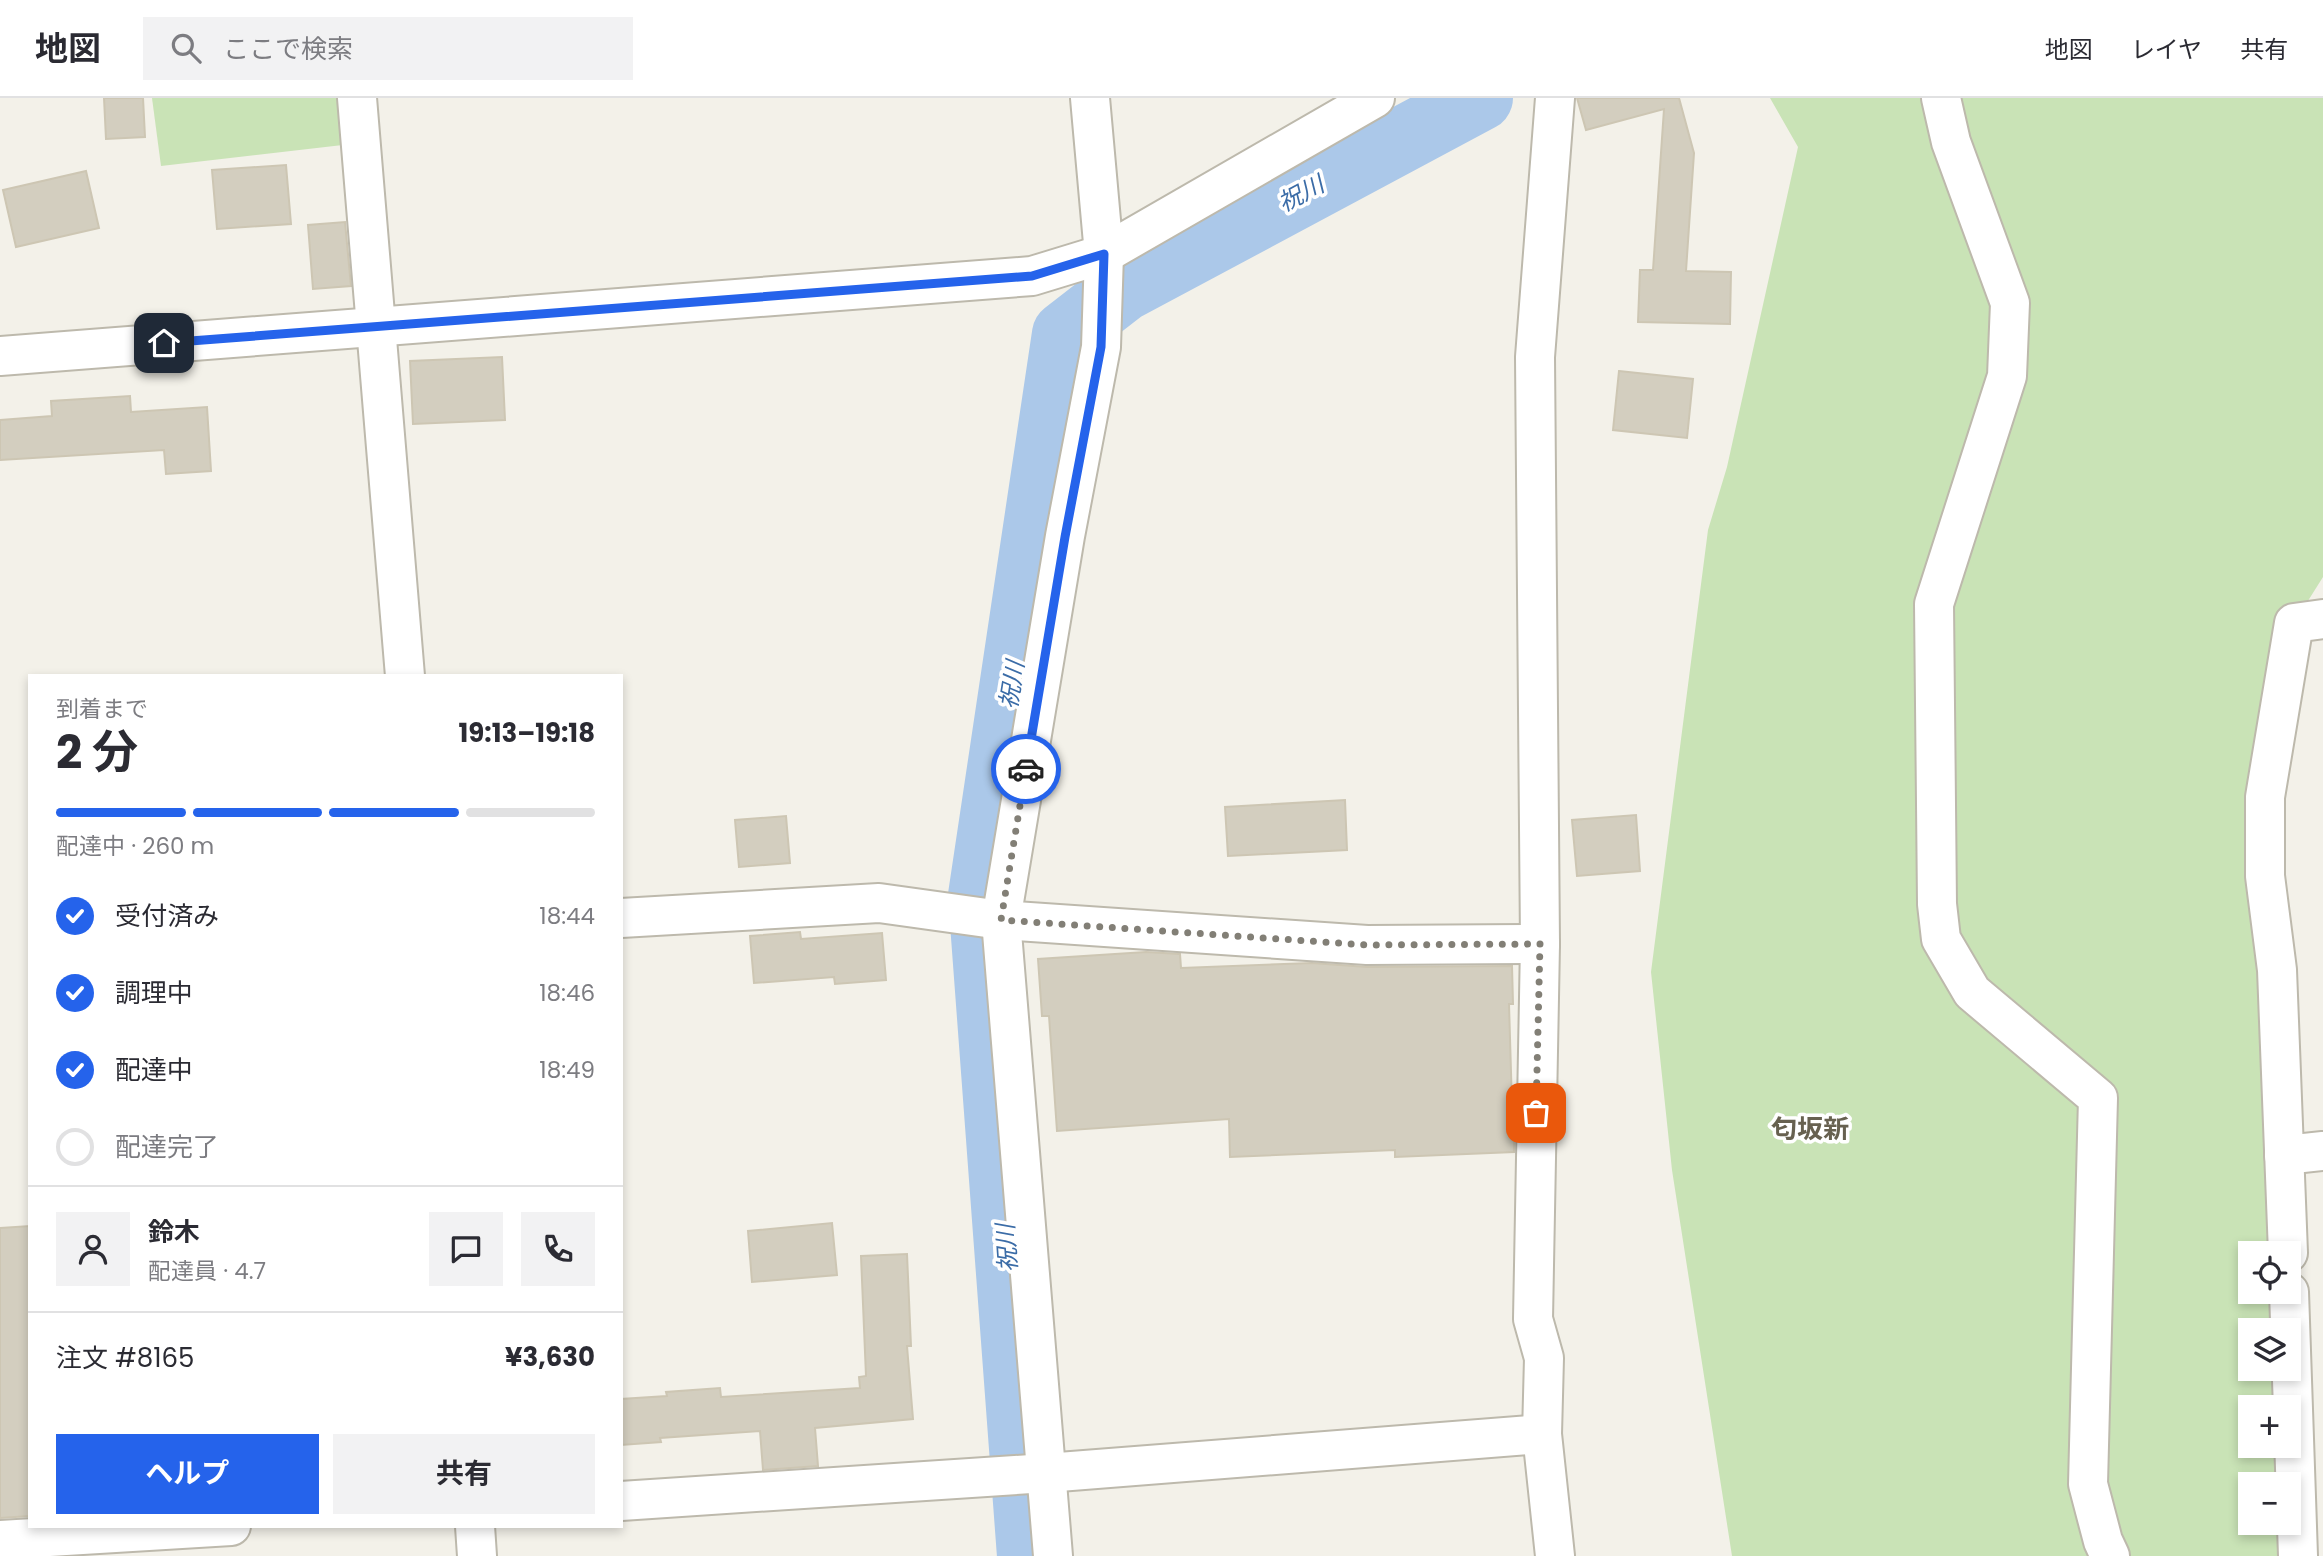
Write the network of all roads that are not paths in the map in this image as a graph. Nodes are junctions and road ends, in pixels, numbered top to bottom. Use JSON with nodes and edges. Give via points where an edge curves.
{"nodes":[{"id":1,"x":357,"y":98,"type":"edge"},
{"id":2,"x":1090,"y":98,"type":"edge"},
{"id":3,"x":1375,"y":98,"type":"edge"},
{"id":4,"x":1555,"y":98,"type":"edge"},
{"id":5,"x":1941,"y":98,"type":"edge"},
{"id":6,"x":1104,"y":254,"type":"junction"},
{"id":7,"x":375,"y":326,"type":"junction"},
{"id":8,"x":0,"y":356,"type":"edge"},
{"id":9,"x":2323,"y":619,"type":"edge"},
{"id":10,"x":405,"y":674,"type":"edge"},
{"id":11,"x":623,"y":918,"type":"edge"},
{"id":12,"x":1001,"y":920,"type":"junction"},
{"id":13,"x":1540,"y":944,"type":"junction"},
{"id":14,"x":2323,"y":1151,"type":"edge"},
{"id":15,"x":2284,"y":1155,"type":"junction"},
{"id":16,"x":2288,"y":1241,"type":"edge"},
{"id":17,"x":2289,"y":1304,"type":"edge"},
{"id":18,"x":1542,"y":1434,"type":"junction"},
{"id":19,"x":1046,"y":1473,"type":"junction"},
{"id":20,"x":623,"y":1502,"type":"edge"},
{"id":21,"x":199,"y":1528,"type":"edge"},
{"id":22,"x":475,"y":1528,"type":"edge"},
{"id":23,"x":0,"y":1540,"type":"edge"},
{"id":24,"x":477,"y":1556,"type":"edge"},
{"id":25,"x":1053,"y":1556,"type":"edge"},
{"id":26,"x":1555,"y":1556,"type":"edge"},
{"id":27,"x":2110,"y":1556,"type":"edge"},
{"id":28,"x":2298,"y":1556,"type":"edge"}],
"edges":[{"from":1,"to":7,"type":"street"},
{"from":2,"to":6,"type":"street"},
{"from":3,"to":6,"type":"street"},
{"from":4,"to":13,"type":"street","via":[[1535,357]]},
{"from":5,"to":27,"type":"street","via":[[1951,142],[2010,303],[2007,376],[1934,604],[1941,939],[1972,992],[2098,1098],[2088,1484]]},
{"from":6,"to":7,"type":"street","via":[[1032,276]]},
{"from":6,"to":12,"type":"street","via":[[1101,347]]},
{"from":7,"to":8,"type":"street"},
{"from":7,"to":10,"type":"street"},
{"from":9,"to":15,"type":"street","via":[[2294,623],[2265,797],[2265,876],[2277,970]]},
{"from":11,"to":12,"type":"street","via":[[879,903]]},
{"from":12,"to":13,"type":"street","via":[[1367,945]]},
{"from":12,"to":19,"type":"street"},
{"from":13,"to":18,"type":"street","via":[[1533,1320],[1544,1358]]},
{"from":14,"to":15,"type":"street"},
{"from":15,"to":16,"type":"street"},
{"from":17,"to":28,"type":"street"},
{"from":18,"to":19,"type":"street"},
{"from":18,"to":26,"type":"street"},
{"from":19,"to":20,"type":"street"},
{"from":19,"to":25,"type":"street"},
{"from":21,"to":23,"type":"street"},
{"from":22,"to":24,"type":"street"}]}
